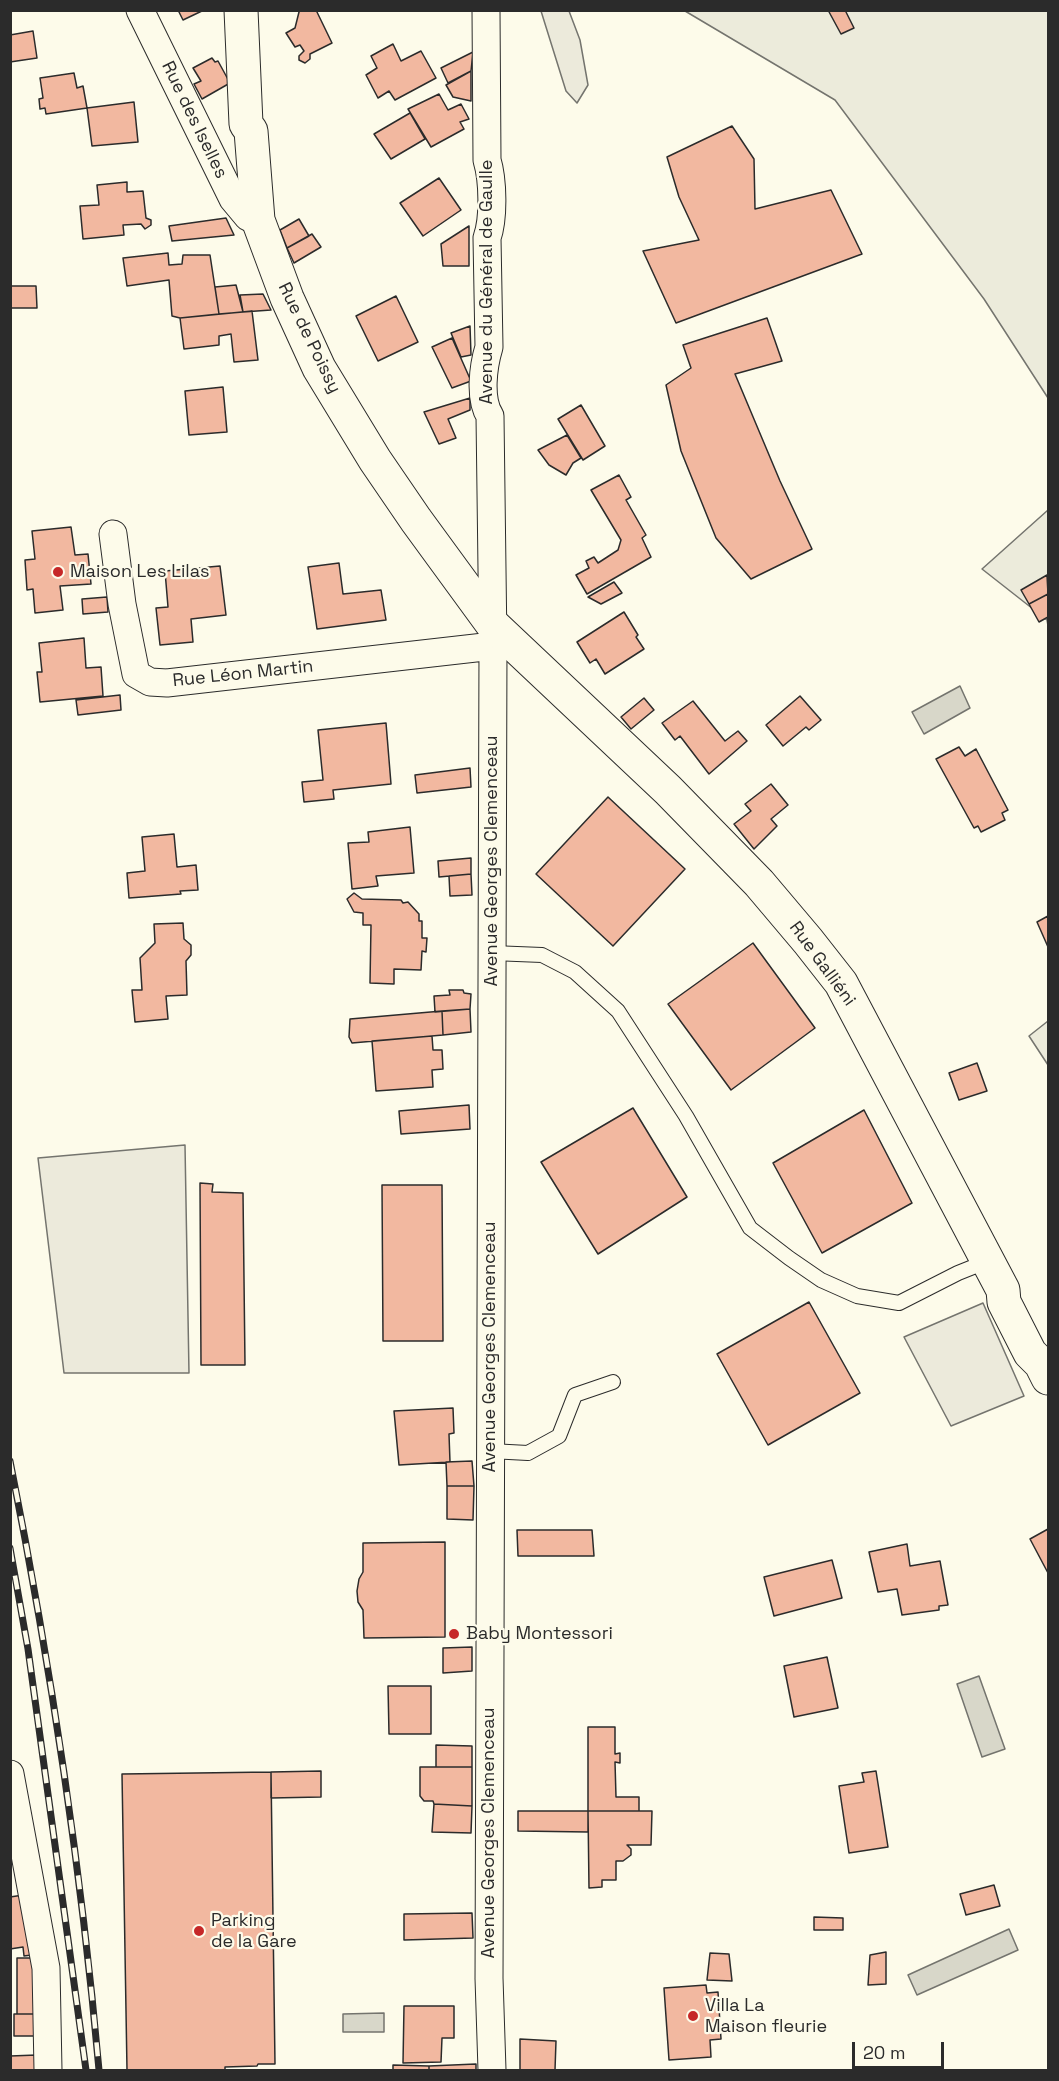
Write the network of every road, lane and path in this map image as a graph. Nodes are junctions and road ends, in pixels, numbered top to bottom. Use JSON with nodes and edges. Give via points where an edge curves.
{"nodes":[{"id":1,"x":140,"y":10,"type":"edge"},
{"id":2,"x":241,"y":10,"type":"edge"},
{"id":3,"x":486,"y":10,"type":"edge"},
{"id":4,"x":258,"y":220,"type":"junction"},
{"id":5,"x":113,"y":534,"type":"dead end"},
{"id":6,"x":493,"y":635,"type":"junction"},
{"id":7,"x":492,"y":953,"type":"junction"},
{"id":8,"x":988,"y":1261,"type":"junction"},
{"id":9,"x":1048,"y":1378,"type":"edge"},
{"id":10,"x":613,"y":1382,"type":"dead end"},
{"id":11,"x":490,"y":1451,"type":"junction"},
{"id":12,"x":10,"y":1774,"type":"edge"},
{"id":13,"x":48,"y":2070,"type":"edge"},
{"id":14,"x":492,"y":2070,"type":"edge"}],
"edges":[{"from":1,"to":4,"type":"street","name":"Rue des Iselles","via":[[233,199],[248,217]]},
{"from":2,"to":4,"type":"street","name":"Rue de Poissy","via":[[246,124],[251,131]]},
{"from":3,"to":6,"type":"street","name":"Avenue du Général de Gaulle","via":[[491,228],[487,238],[489,347],[485,358],[484,406],[490,416]]},
{"from":4,"to":6,"type":"street","name":"Rue de Poissy","via":[[319,368],[375,460]]},
{"from":5,"to":6,"type":"street","name":"Rue Léon Martin","via":[[136,674],[150,682],[167,683]]},
{"from":6,"to":7,"type":"street","name":"Avenue Georges Clemenceau"},
{"from":6,"to":8,"type":"street","name":"Rue Galliéni","via":[[668,790],[759,883],[808,941],[841,983]]},
{"from":7,"to":8,"type":"lane","via":[[542,955],[575,972],[618,1011],[686,1116],[750,1228],[821,1280],[857,1296],[899,1303]]},
{"from":7,"to":11,"type":"street","name":"Avenue Georges Clemenceau"},
{"from":8,"to":9,"type":"street","name":"Rue Galliéni","via":[[1030,1353]]},
{"from":10,"to":11,"type":"lane","via":[[575,1395],[559,1436],[528,1453]]},
{"from":11,"to":14,"type":"street","name":"Avenue Georges Clemenceau"},
{"from":12,"to":13,"type":"street","via":[[46,1968]]}]}
